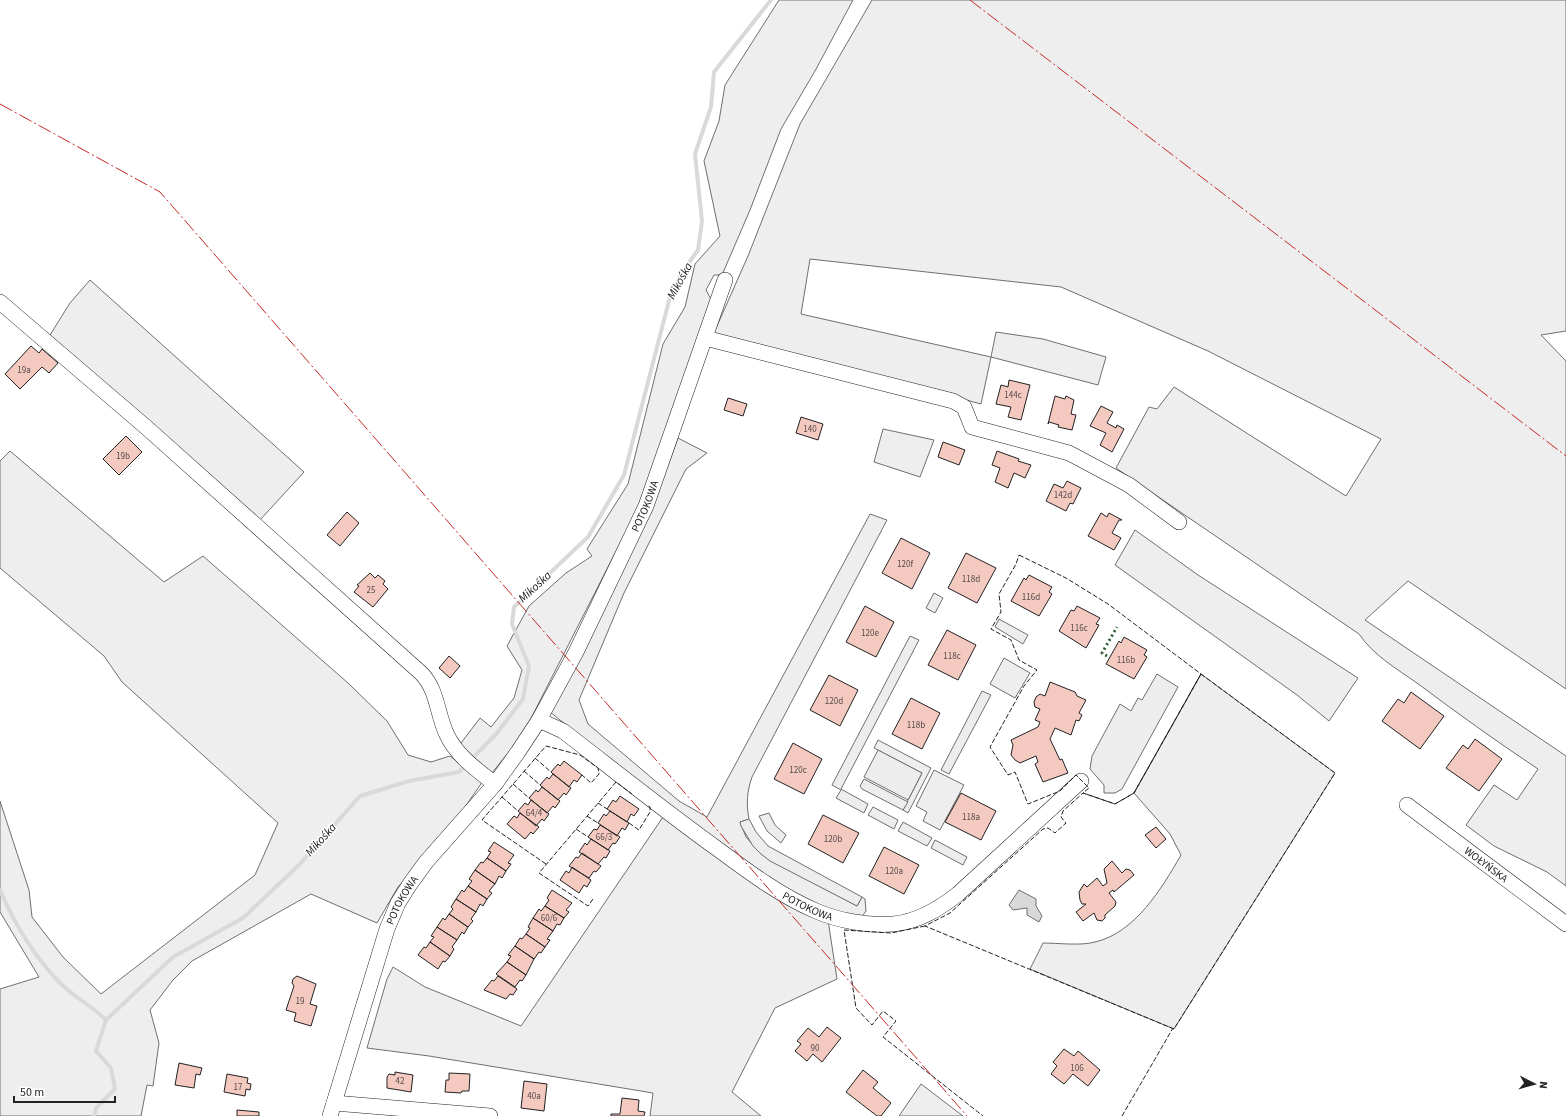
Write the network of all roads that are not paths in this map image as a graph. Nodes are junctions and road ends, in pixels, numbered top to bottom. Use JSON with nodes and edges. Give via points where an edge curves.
{"nodes":[{"id":1,"x":725,"y":280,"type":"dead end"},
{"id":2,"x":0,"y":302,"type":"edge"},
{"id":3,"x":705,"y":338,"type":"junction"},
{"id":4,"x":1179,"y":522,"type":"dead end"},
{"id":5,"x":539,"y":720,"type":"junction"},
{"id":6,"x":1081,"y":781,"type":"dead end"},
{"id":7,"x":495,"y":784,"type":"junction"},
{"id":8,"x":1407,"y":805,"type":"dead end"},
{"id":9,"x":1566,"y":924,"type":"edge"},
{"id":10,"x":332,"y":1110,"type":"edge"},
{"id":11,"x":490,"y":1116,"type":"edge"}],
"edges":[{"from":1,"to":3,"type":"street","name":"POTOKOWA"},
{"from":2,"to":7,"type":"street","via":[[147,428],[421,673],[432,688],[446,734],[452,745]]},
{"from":3,"to":4,"type":"street","via":[[953,401],[964,407],[972,427],[1069,453],[1129,485]]},
{"from":3,"to":5,"type":"street","name":"POTOKOWA","via":[[646,506],[576,652]]},
{"from":5,"to":6,"type":"street","name":"POTOKOWA","via":[[563,732],[693,832],[787,897],[827,915],[857,922],[894,924],[919,918],[940,908]]},
{"from":5,"to":7,"type":"street","name":"POTOKOWA"},
{"from":7,"to":10,"type":"street","name":"POTOKOWA","via":[[426,862],[398,903]]},
{"from":8,"to":9,"type":"street","name":"WOŁYŃSKA"},
{"from":10,"to":11,"type":"street"}]}
